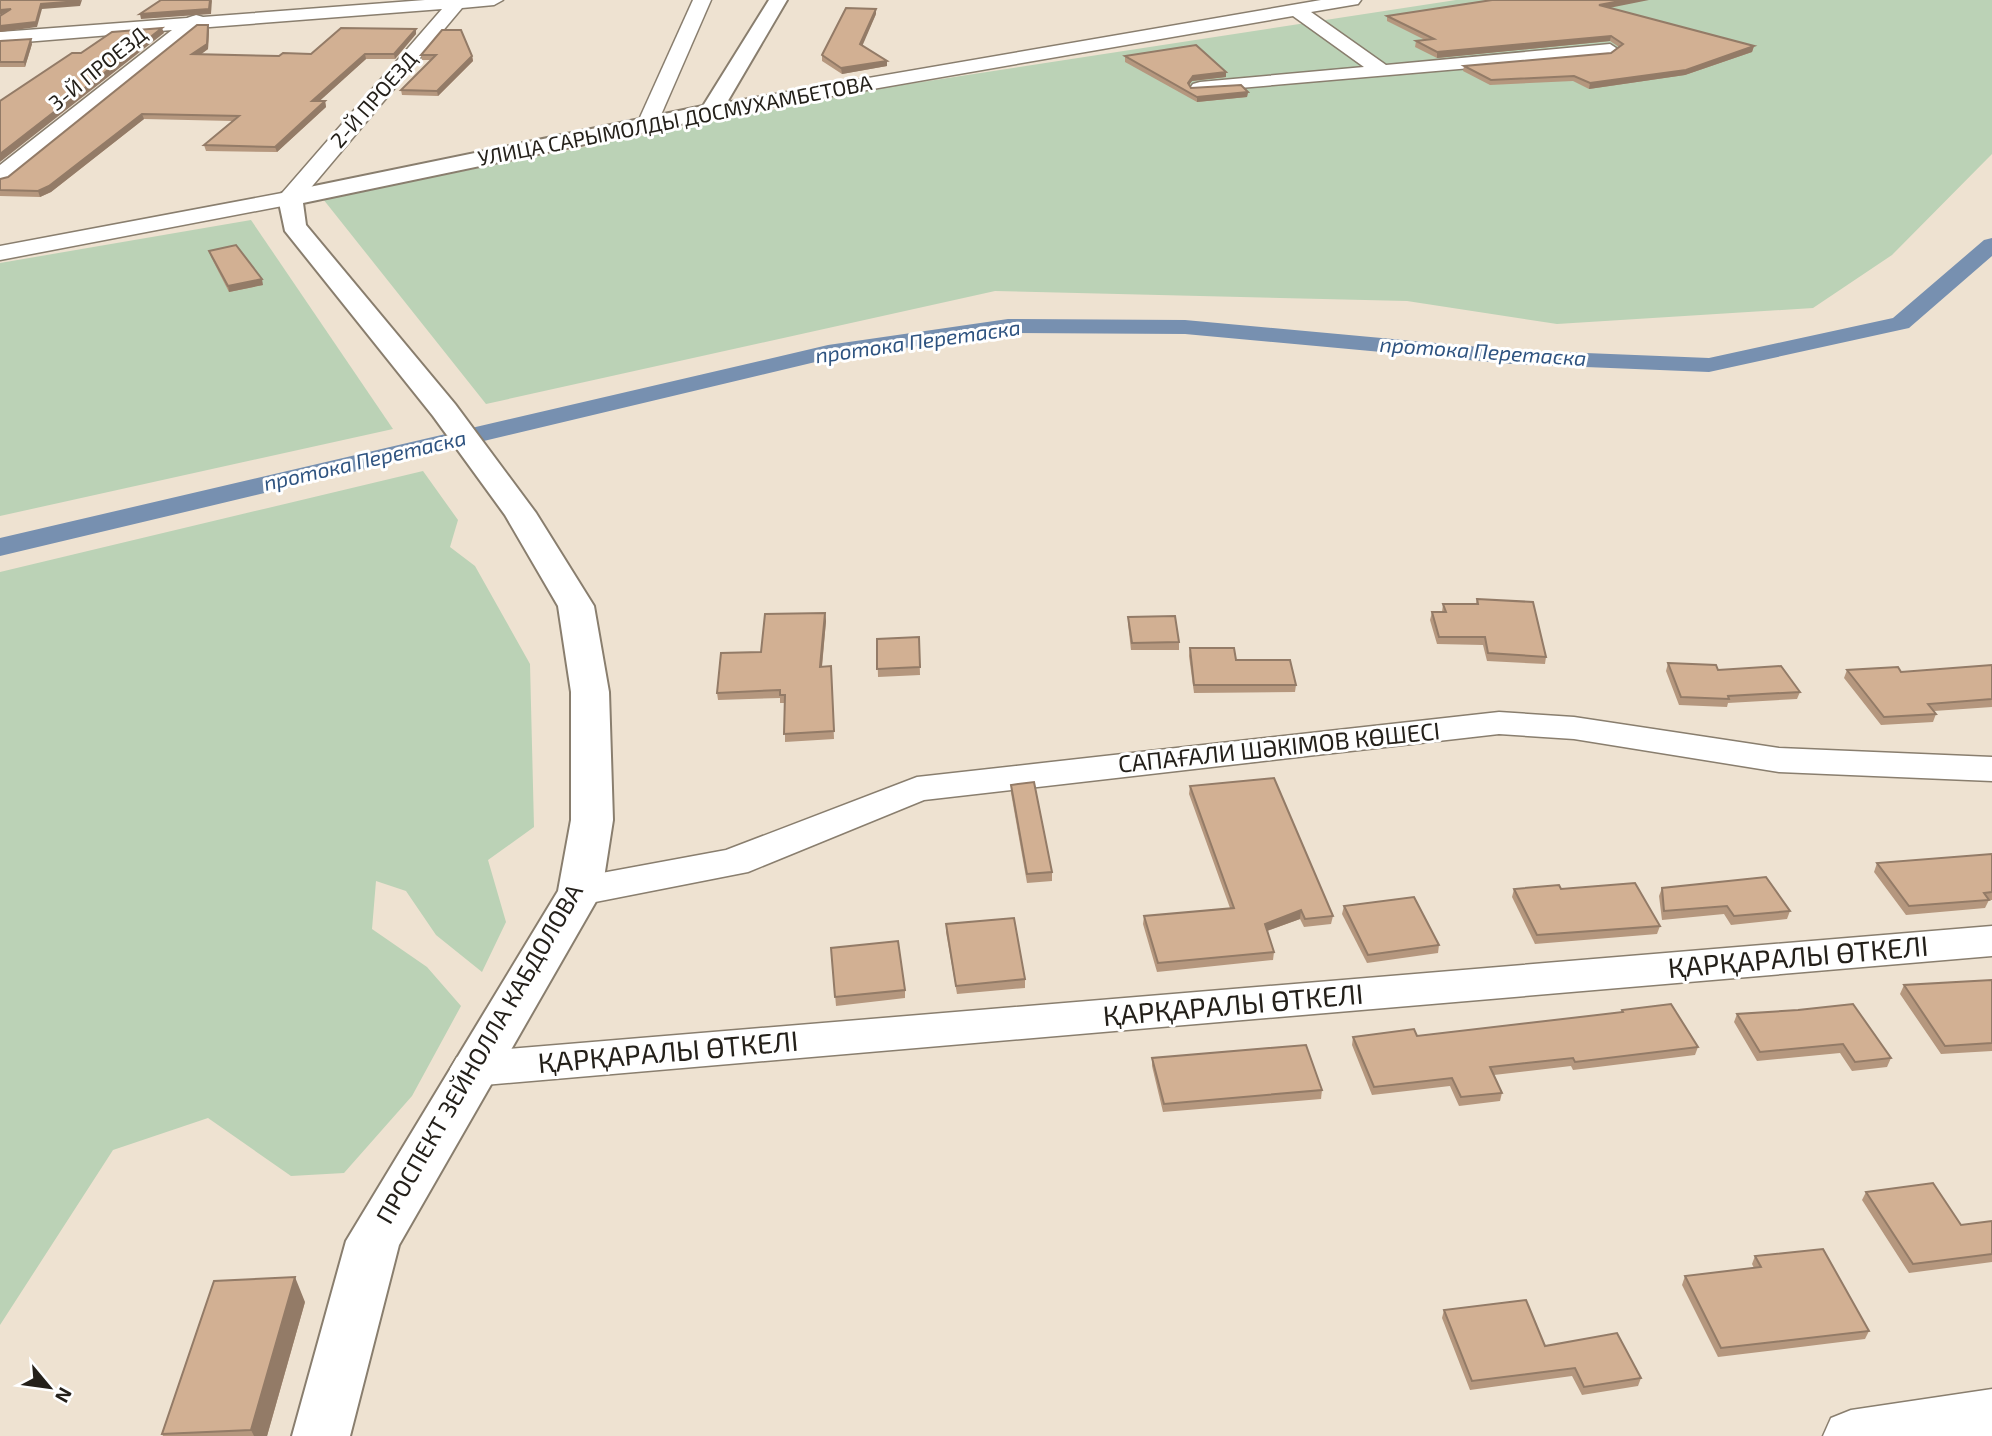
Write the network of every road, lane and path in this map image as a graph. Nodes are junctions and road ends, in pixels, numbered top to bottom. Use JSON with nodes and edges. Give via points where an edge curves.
{"nodes":[{"id":1,"x":225,"y":0,"type":"edge"},
{"id":2,"x":494,"y":0,"type":"edge"},
{"id":3,"x":702,"y":0,"type":"edge"},
{"id":4,"x":778,"y":0,"type":"edge"},
{"id":5,"x":1249,"y":0,"type":"edge"},
{"id":6,"x":1352,"y":0,"type":"edge"},
{"id":7,"x":457,"y":3,"type":"junction"},
{"id":8,"x":1295,"y":9,"type":"junction"},
{"id":9,"x":1274,"y":13,"type":"junction"},
{"id":10,"x":192,"y":23,"type":"junction"},
{"id":11,"x":0,"y":38,"type":"edge"},
{"id":12,"x":1610,"y":50,"type":"edge"},
{"id":13,"x":1382,"y":71,"type":"junction"},
{"id":14,"x":1200,"y":88,"type":"edge"},
{"id":15,"x":711,"y":111,"type":"junction"},
{"id":16,"x":647,"y":124,"type":"junction"},
{"id":17,"x":0,"y":176,"type":"edge"},
{"id":18,"x":290,"y":198,"type":"junction"},
{"id":19,"x":0,"y":253,"type":"edge"},
{"id":20,"x":1992,"y":769,"type":"edge"},
{"id":21,"x":580,"y":891,"type":"junction"},
{"id":22,"x":1992,"y":941,"type":"edge"},
{"id":23,"x":473,"y":1069,"type":"junction"},
{"id":24,"x":1992,"y":1414,"type":"edge"},
{"id":25,"x":321,"y":1436,"type":"edge"},
{"id":26,"x":1851,"y":1436,"type":"edge"}],
"edges":[{"from":1,"to":10,"type":"street","name":"3-Й ПРОЕЗД"},
{"from":2,"to":7,"type":"street"},
{"from":3,"to":16,"type":"street"},
{"from":4,"to":15,"type":"main road"},
{"from":5,"to":9,"type":"street"},
{"from":6,"to":8,"type":"street","name":"УЛИЦА САРЫМОЛДЫ ДОСМУХАМБЕТОВА"},
{"from":7,"to":10,"type":"street"},
{"from":7,"to":18,"type":"street","name":"2-Й ПРОЕЗД"},
{"from":8,"to":9,"type":"street","name":"УЛИЦА САРЫМОЛДЫ ДОСМУХАМБЕТОВА"},
{"from":8,"to":13,"type":"street"},
{"from":9,"to":15,"type":"street","name":"УЛИЦА САРЫМОЛДЫ ДОСМУХАМБЕТОВА"},
{"from":10,"to":11,"type":"street"},
{"from":10,"to":17,"type":"street","name":"3-Й ПРОЕЗД"},
{"from":12,"to":13,"type":"street"},
{"from":13,"to":14,"type":"street"},
{"from":15,"to":16,"type":"main road","name":"УЛИЦА САРЫМОЛДЫ ДОСМУХАМБЕТОВА"},
{"from":16,"to":18,"type":"main road","name":"УЛИЦА САРЫМОЛДЫ ДОСМУХАМБЕТОВА"},
{"from":18,"to":19,"type":"street","name":"УЛИЦА САРЫМОЛДЫ ДОСМУХАМБЕТОВА"},
{"from":18,"to":21,"type":"main road","name":"ПРОСПЕКТ ЗЕЙНОЛЛА КАБДОЛОВА","via":[[294,226],[444,410],[520,513],[576,606],[590,692],[592,820]]},
{"from":20,"to":21,"type":"street","name":"САПАҒАЛИ ШӘКІМОВ КӨШЕСІ","via":[[1779,760],[1574,728],[1500,723],[917,789],[734,862]]},
{"from":21,"to":23,"type":"main road","name":"ПРОСПЕКТ ЗЕЙНОЛЛА КАБДОЛОВА"},
{"from":22,"to":23,"type":"street","name":"ҚАРҚАРАЛЫ ӨТКЕЛІ"},
{"from":23,"to":25,"type":"main road","name":"ПРОСПЕКТ ЗЕЙНОЛЛА КАБДОЛОВА","via":[[373,1241]]},
{"from":24,"to":26,"type":"street"}]}
